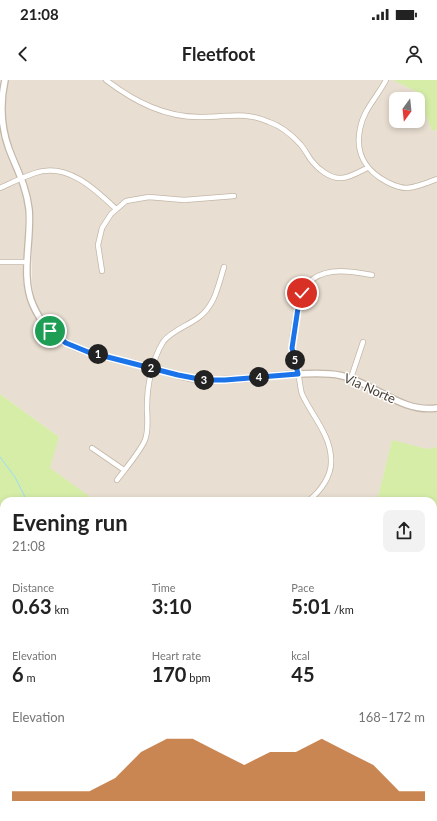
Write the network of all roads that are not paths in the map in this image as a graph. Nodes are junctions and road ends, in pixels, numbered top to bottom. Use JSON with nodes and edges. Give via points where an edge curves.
{"nodes":[{"id":1,"x":5,"y":80,"type":"edge"},
{"id":2,"x":106,"y":80,"type":"edge"},
{"id":3,"x":386,"y":80,"type":"edge"},
{"id":4,"x":1,"y":94,"type":"edge"},
{"id":5,"x":367,"y":168,"type":"junction"},
{"id":6,"x":22,"y":179,"type":"junction"},
{"id":7,"x":437,"y":179,"type":"edge"},
{"id":8,"x":0,"y":188,"type":"edge"},
{"id":9,"x":234,"y":196,"type":"dead end"},
{"id":10,"x":116,"y":209,"type":"junction"},
{"id":11,"x":0,"y":262,"type":"edge"},
{"id":12,"x":27,"y":262,"type":"junction"},
{"id":13,"x":224,"y":268,"type":"dead end"},
{"id":14,"x":102,"y":270,"type":"dead end"},
{"id":15,"x":372,"y":275,"type":"dead end"},
{"id":16,"x":362,"y":342,"type":"dead end"},
{"id":17,"x":153,"y":368,"type":"junction"},
{"id":18,"x":298,"y":374,"type":"junction"},
{"id":19,"x":351,"y":378,"type":"junction"},
{"id":20,"x":437,"y":408,"type":"edge"},
{"id":21,"x":92,"y":448,"type":"dead end"},
{"id":22,"x":124,"y":470,"type":"junction"},
{"id":23,"x":117,"y":480,"type":"dead end"},
{"id":24,"x":313,"y":497,"type":"edge"}],
"edges":[{"from":1,"to":4,"type":"street","name":"Via Norte"},
{"from":2,"to":5,"type":"street","via":[[137,101],[180,116],[229,114],[251,116],[271,122],[289,134],[302,146],[311,160],[324,173],[331,176],[352,176]]},
{"from":3,"to":5,"type":"street","via":[[366,113],[360,130],[360,149]]},
{"from":4,"to":6,"type":"street","name":"Via Norte","via":[[3,128]]},
{"from":5,"to":7,"type":"street","via":[[376,177],[394,186],[406,188]]},
{"from":6,"to":8,"type":"street"},
{"from":6,"to":10,"type":"street","via":[[54,170],[72,175],[98,192]]},
{"from":6,"to":12,"type":"street","name":"Via Norte","via":[[29,211]]},
{"from":9,"to":10,"type":"street","via":[[184,200],[149,197],[126,201]]},
{"from":10,"to":14,"type":"street","via":[[102,228],[98,245]]},
{"from":11,"to":12,"type":"street"},
{"from":12,"to":17,"type":"street","name":"Via Norte","via":[[32,304],[50,331],[66,343],[88,352]]},
{"from":13,"to":17,"type":"street","via":[[210,307],[164,341]]},
{"from":15,"to":18,"type":"street","via":[[329,272],[313,279],[305,287],[298,308],[292,348]]},
{"from":16,"to":19,"type":"street"},
{"from":17,"to":18,"type":"street","name":"Via Norte","via":[[204,380]]},
{"from":17,"to":22,"type":"street","via":[[147,388],[145,440]]},
{"from":18,"to":19,"type":"street","name":"Via Norte","via":[[337,374]]},
{"from":18,"to":24,"type":"street","via":[[302,393],[329,444],[332,461],[327,477],[319,492]]},
{"from":19,"to":20,"type":"street","name":"Via Norte","via":[[414,407]]},
{"from":21,"to":22,"type":"street"},
{"from":22,"to":23,"type":"street"}]}
